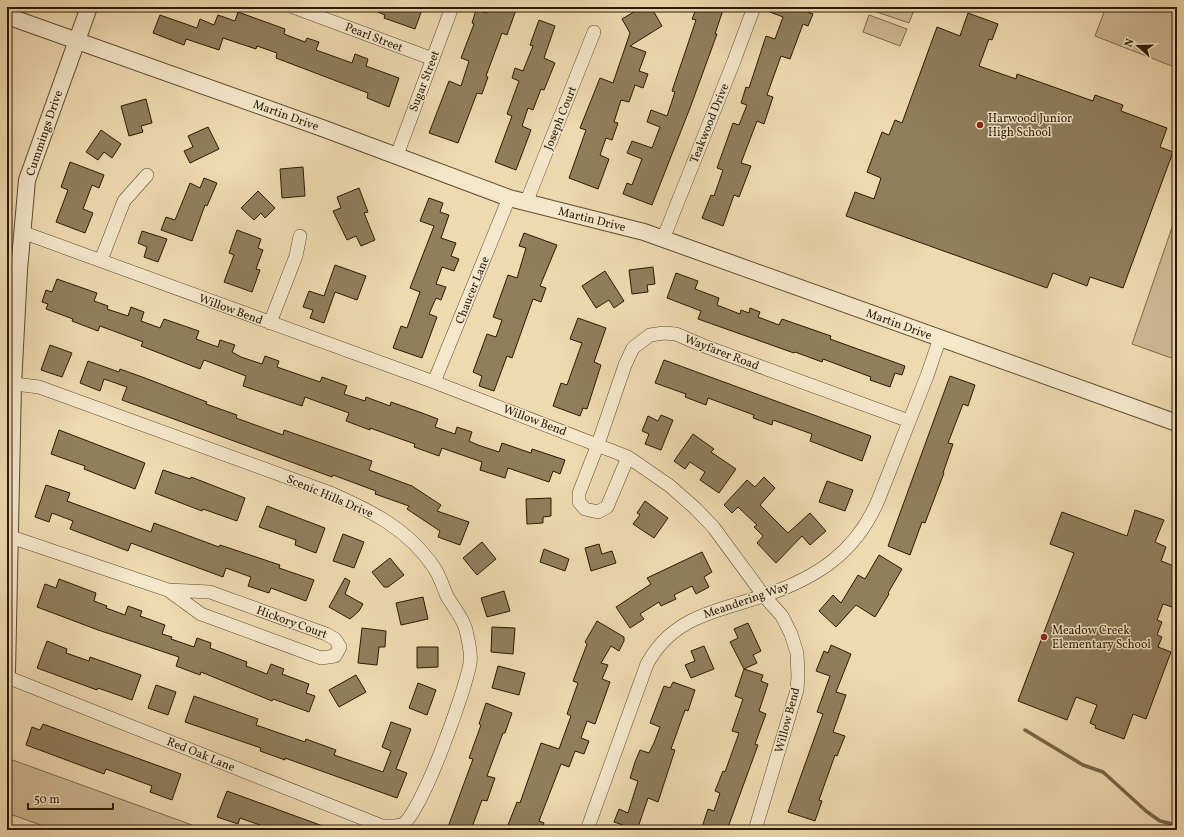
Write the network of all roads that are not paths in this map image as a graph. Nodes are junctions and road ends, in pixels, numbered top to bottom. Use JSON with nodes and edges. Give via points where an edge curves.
{"nodes":[{"id":1,"x":89,"y":7,"type":"edge"},
{"id":2,"x":293,"y":7,"type":"edge"},
{"id":3,"x":452,"y":7,"type":"edge"},
{"id":4,"x":754,"y":7,"type":"edge"},
{"id":5,"x":7,"y":16,"type":"edge"},
{"id":6,"x":594,"y":32,"type":"dead end"},
{"id":7,"x":76,"y":41,"type":"junction"},
{"id":8,"x":433,"y":59,"type":"junction"},
{"id":9,"x":397,"y":156,"type":"junction"},
{"id":10,"x":147,"y":175,"type":"dead end"},
{"id":11,"x":509,"y":198,"type":"junction"},
{"id":12,"x":526,"y":203,"type":"junction"},
{"id":13,"x":22,"y":232,"type":"junction"},
{"id":14,"x":300,"y":236,"type":"dead end"},
{"id":15,"x":663,"y":239,"type":"junction"},
{"id":16,"x":101,"y":260,"type":"junction"},
{"id":17,"x":270,"y":323,"type":"junction"},
{"id":18,"x":940,"y":338,"type":"junction"},
{"id":19,"x":434,"y":382,"type":"junction"},
{"id":20,"x":10,"y":384,"type":"edge"},
{"id":21,"x":909,"y":420,"type":"junction"},
{"id":22,"x":1177,"y":423,"type":"edge"},
{"id":23,"x":598,"y":444,"type":"junction"},
{"id":24,"x":628,"y":456,"type":"junction"},
{"id":25,"x":11,"y":537,"type":"junction"},
{"id":26,"x":168,"y":590,"type":"junction"},
{"id":27,"x":764,"y":596,"type":"junction"},
{"id":28,"x":7,"y":672,"type":"edge"},
{"id":29,"x":7,"y":677,"type":"edge"},
{"id":30,"x":396,"y":826,"type":"joint"},
{"id":31,"x":587,"y":830,"type":"edge"},
{"id":32,"x":755,"y":830,"type":"edge"}],
"edges":[{"from":1,"to":7,"type":"street","name":"Cummings Drive"},
{"from":2,"to":8,"type":"street","name":"Pearl Street"},
{"from":3,"to":8,"type":"street","name":"Sugar Street"},
{"from":4,"to":15,"type":"street","name":"Teakwood Drive"},
{"from":5,"to":7,"type":"street","name":"Martin Drive"},
{"from":6,"to":12,"type":"street","name":"Joseph Court"},
{"from":7,"to":9,"type":"street","name":"Martin Drive"},
{"from":7,"to":13,"type":"street","name":"Cummings Drive","via":[[27,180]]},
{"from":8,"to":9,"type":"street","name":"Sugar Street"},
{"from":9,"to":11,"type":"street","name":"Martin Drive"},
{"from":10,"to":16,"type":"street","via":[[124,201]]},
{"from":11,"to":12,"type":"street","name":"Martin Drive"},
{"from":11,"to":19,"type":"street","name":"Chaucer Lane"},
{"from":12,"to":15,"type":"street","name":"Martin Drive"},
{"from":13,"to":16,"type":"street","name":"Willow Bend"},
{"from":13,"to":20,"type":"street","name":"Cummings Drive"},
{"from":14,"to":17,"type":"street","via":[[296,256]]},
{"from":15,"to":18,"type":"street","name":"Martin Drive"},
{"from":16,"to":17,"type":"street","name":"Willow Bend"},
{"from":17,"to":19,"type":"street","name":"Willow Bend"},
{"from":18,"to":21,"type":"street","name":"Meandering Way"},
{"from":18,"to":22,"type":"street","name":"Martin Drive"},
{"from":19,"to":23,"type":"street","name":"Willow Bend"},
{"from":20,"to":25,"type":"street","name":"Cummings Drive"},
{"from":20,"to":30,"type":"street","name":"Scenic Hills Drive","via":[[39,387],[328,492],[369,510],[396,527],[422,551],[436,570],[466,629],[471,661],[455,716],[422,795],[404,824]]},
{"from":21,"to":23,"type":"street","name":"Wayfarer Road","via":[[676,334],[664,332],[644,339],[629,354]]},
{"from":21,"to":27,"type":"street","name":"Meandering Way","via":[[872,516],[854,543],[835,560],[815,572]]},
{"from":23,"to":24,"type":"street","name":"Willow Bend"},
{"from":23,"to":24,"type":"street","name":"Wayfarer Road","via":[[579,493],[582,506],[589,512],[598,512],[607,507]]},
{"from":24,"to":27,"type":"street","name":"Willow Bend","via":[[670,486],[696,509],[720,536]]},
{"from":25,"to":26,"type":"street","name":"Hickory Court"},
{"from":25,"to":28,"type":"street","name":"Cummings Drive"},
{"from":26,"to":26,"type":"street","name":"Hickory Court","via":[[201,614],[321,658],[335,656],[340,647],[335,639],[326,634],[210,592]]},
{"from":27,"to":31,"type":"street","name":"Meandering Way","via":[[699,616],[678,628],[657,649],[647,664]]},
{"from":27,"to":32,"type":"street","name":"Willow Bend","via":[[782,616],[791,634],[797,653],[798,676],[793,706]]},
{"from":29,"to":30,"type":"street","name":"Red Oak Lane","via":[[382,826]]}]}
